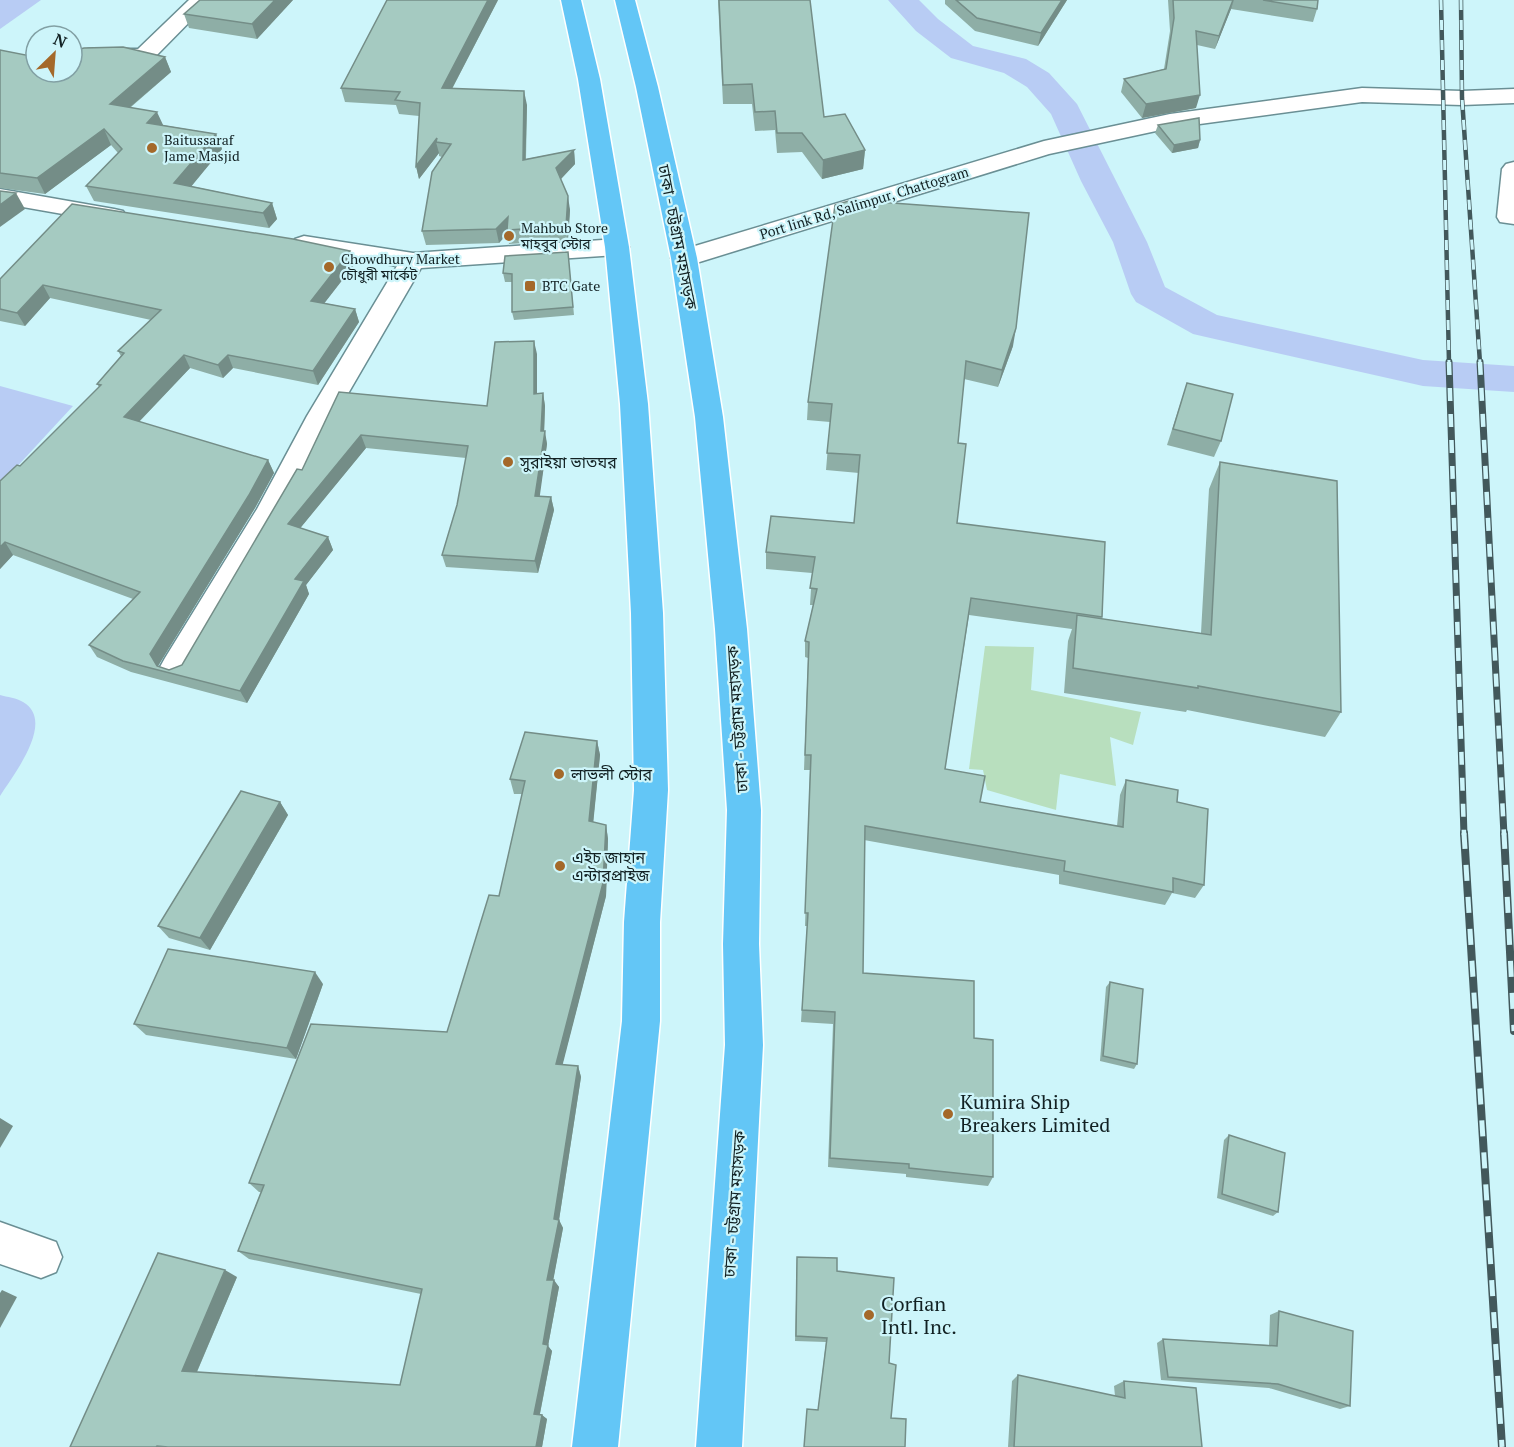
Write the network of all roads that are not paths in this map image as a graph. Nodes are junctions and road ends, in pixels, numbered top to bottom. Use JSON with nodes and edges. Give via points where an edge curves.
{"nodes":[{"id":1,"x":201,"y":0,"type":"edge"},
{"id":2,"x":572,"y":0,"type":"edge"},
{"id":3,"x":625,"y":0,"type":"edge"},
{"id":4,"x":84,"y":56,"type":"edge"},
{"id":5,"x":1514,"y":96,"type":"edge"},
{"id":6,"x":1514,"y":169,"type":"edge"},
{"id":7,"x":0,"y":196,"type":"edge"},
{"id":8,"x":1514,"y":217,"type":"edge"},
{"id":9,"x":138,"y":220,"type":"edge"},
{"id":10,"x":276,"y":240,"type":"edge"},
{"id":11,"x":617,"y":247,"type":"junction"},
{"id":12,"x":684,"y":258,"type":"junction"},
{"id":13,"x":413,"y":261,"type":"junction"},
{"id":14,"x":176,"y":668,"type":"edge"},
{"id":15,"x":0,"y":1243,"type":"edge"},
{"id":16,"x":41,"y":1257,"type":"dead end"},
{"id":17,"x":594,"y":1447,"type":"edge"},
{"id":18,"x":719,"y":1447,"type":"edge"}],
"edges":[{"from":1,"to":4,"type":"street","via":[[144,55]]},
{"from":2,"to":11,"type":"highway"},
{"from":3,"to":12,"type":"highway","name":"ঢাকা - চট্টগ্রাম মহাসড়ক"},
{"from":5,"to":12,"type":"street","name":"Port link Rd, Salimpur, Chattogram","via":[[1362,95],[1170,121],[1044,148]]},
{"from":6,"to":8,"type":"street","via":[[1509,217]]},
{"from":7,"to":9,"type":"street"},
{"from":10,"to":13,"type":"street"},
{"from":11,"to":13,"type":"street"},
{"from":11,"to":17,"type":"highway","via":[[634,404],[651,790],[642,922],[641,1021]]},
{"from":12,"to":18,"type":"highway","name":"ঢাকা - চট্টগ্রাম মহাসড়ক","via":[[709,417],[744,810],[744,1045]]},
{"from":13,"to":14,"type":"street"},
{"from":15,"to":16,"type":"street"}]}
